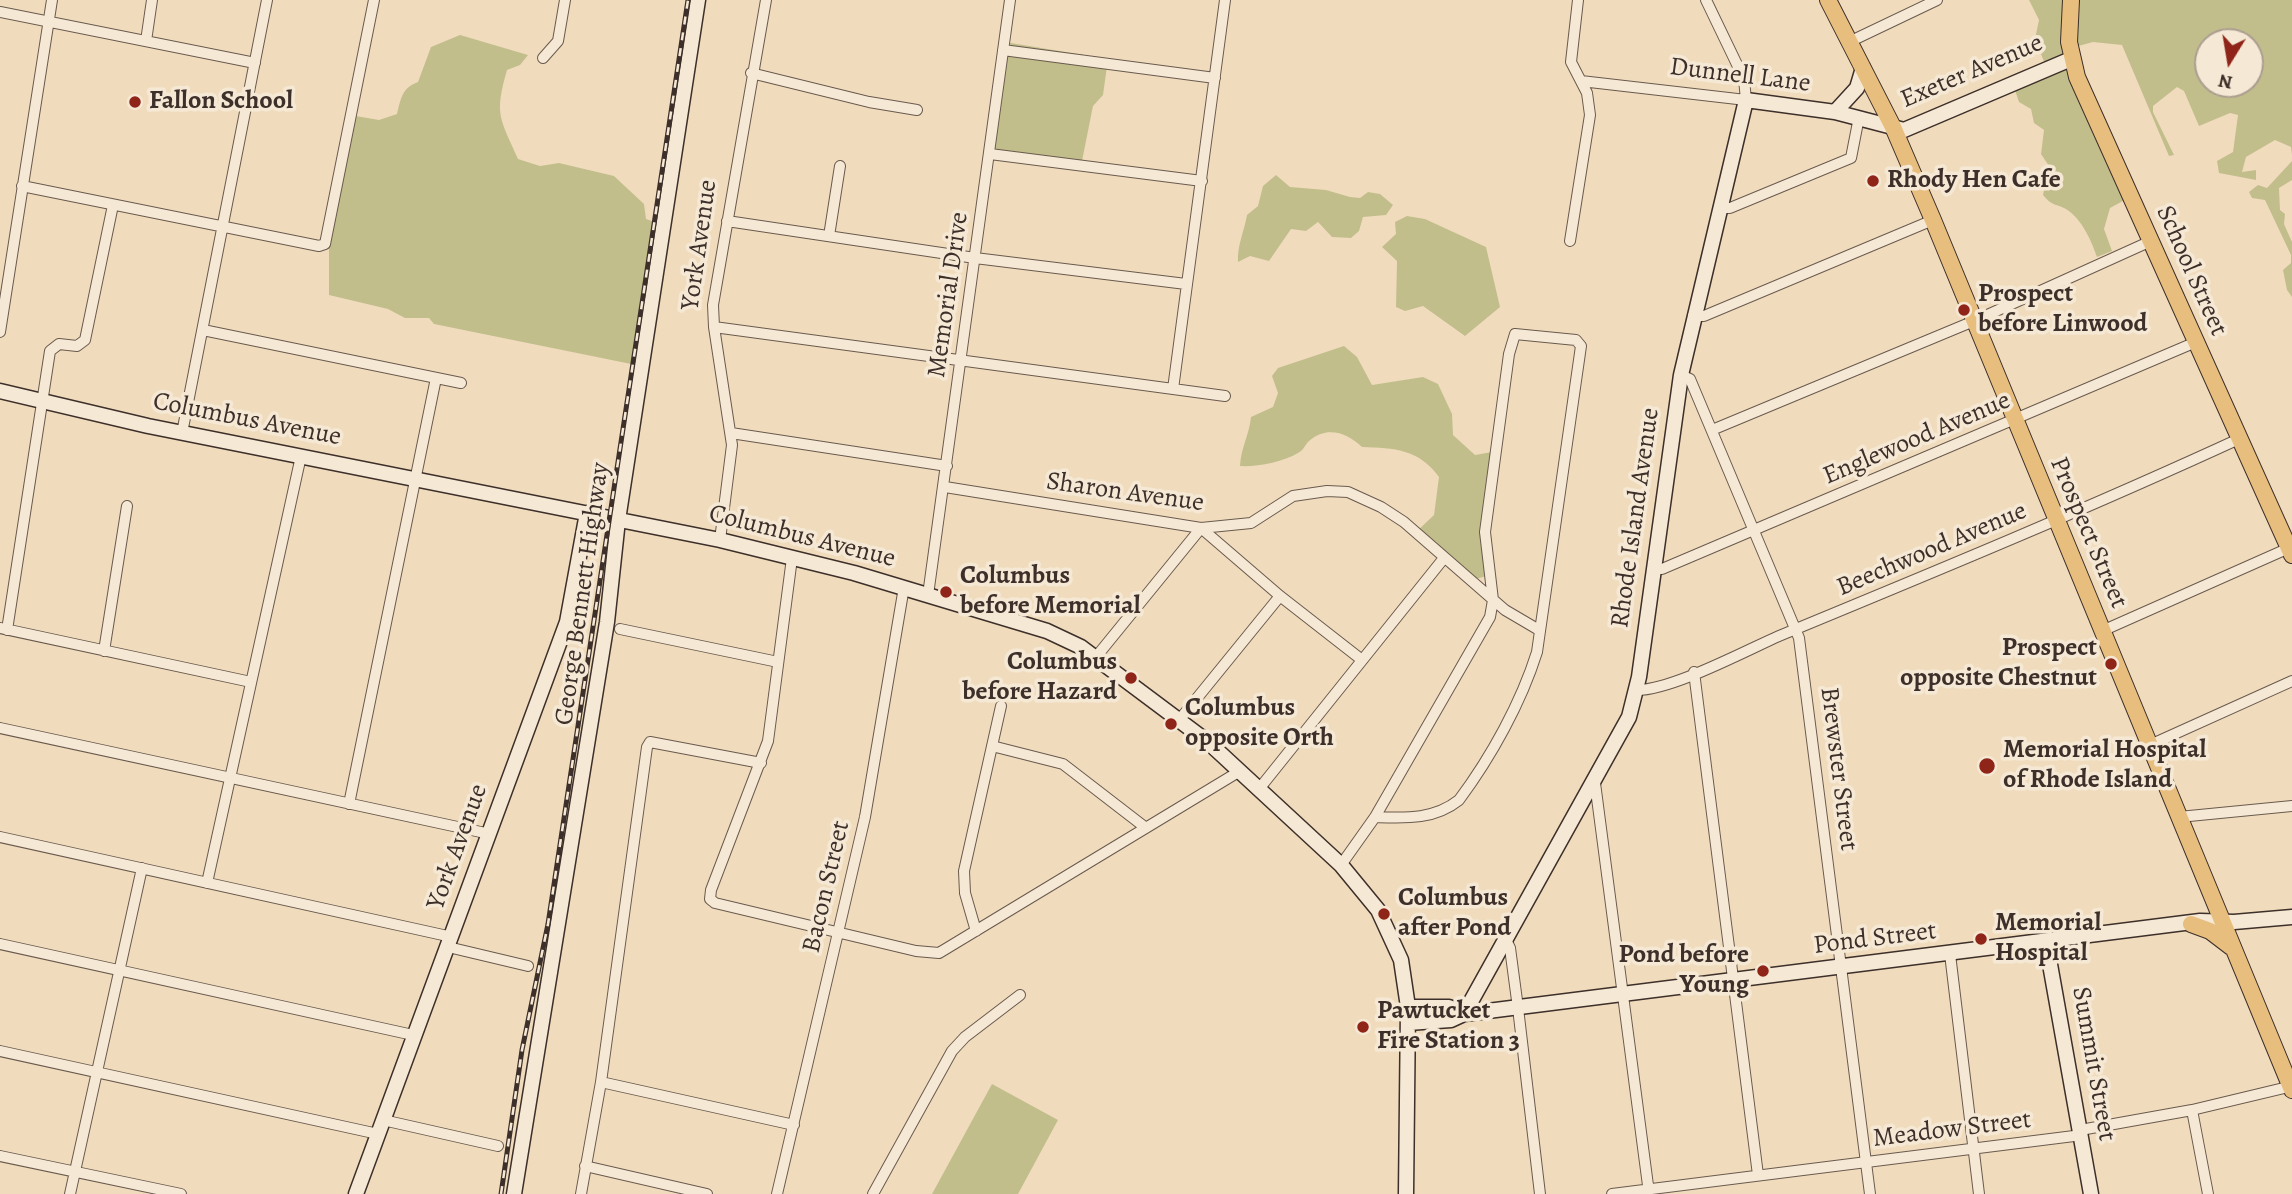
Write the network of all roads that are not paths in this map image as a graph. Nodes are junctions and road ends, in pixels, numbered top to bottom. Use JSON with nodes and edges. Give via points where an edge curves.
{"nodes":[{"id":1,"x":52,"y":0,"type":"edge"},
{"id":2,"x":152,"y":0,"type":"edge"},
{"id":3,"x":267,"y":0,"type":"edge"},
{"id":4,"x":374,"y":0,"type":"edge"},
{"id":5,"x":565,"y":0,"type":"edge"},
{"id":6,"x":698,"y":0,"type":"edge"},
{"id":7,"x":766,"y":0,"type":"edge"},
{"id":8,"x":1010,"y":0,"type":"edge"},
{"id":9,"x":1224,"y":0,"type":"edge"},
{"id":10,"x":1578,"y":0,"type":"edge"},
{"id":11,"x":1706,"y":0,"type":"edge"},
{"id":12,"x":1828,"y":0,"type":"edge"},
{"id":13,"x":1937,"y":0,"type":"edge"},
{"id":14,"x":2071,"y":0,"type":"edge"},
{"id":15,"x":0,"y":12,"type":"edge"},
{"id":16,"x":48,"y":21,"type":"junction"},
{"id":17,"x":146,"y":41,"type":"junction"},
{"id":18,"x":1849,"y":42,"type":"junction"},
{"id":19,"x":1003,"y":50,"type":"junction"},
{"id":20,"x":543,"y":58,"type":"dead end"},
{"id":21,"x":2071,"y":59,"type":"junction"},
{"id":22,"x":255,"y":63,"type":"junction"},
{"id":23,"x":1863,"y":68,"type":"junction"},
{"id":24,"x":751,"y":73,"type":"junction"},
{"id":25,"x":1215,"y":78,"type":"junction"},
{"id":26,"x":1581,"y":81,"type":"junction"},
{"id":27,"x":1745,"y":100,"type":"junction"},
{"id":28,"x":917,"y":110,"type":"dead end"},
{"id":29,"x":1835,"y":112,"type":"junction"},
{"id":30,"x":1859,"y":117,"type":"junction"},
{"id":31,"x":1892,"y":127,"type":"junction"},
{"id":32,"x":990,"y":154,"type":"junction"},
{"id":33,"x":841,"y":166,"type":"dead end"},
{"id":34,"x":1202,"y":181,"type":"junction"},
{"id":35,"x":22,"y":187,"type":"junction"},
{"id":36,"x":113,"y":205,"type":"junction"},
{"id":37,"x":1719,"y":208,"type":"junction"},
{"id":38,"x":1933,"y":220,"type":"junction"},
{"id":39,"x":726,"y":221,"type":"junction"},
{"id":40,"x":222,"y":227,"type":"junction"},
{"id":41,"x":829,"y":236,"type":"junction"},
{"id":42,"x":1570,"y":241,"type":"dead end"},
{"id":43,"x":2151,"y":241,"type":"junction"},
{"id":44,"x":975,"y":258,"type":"junction"},
{"id":45,"x":1186,"y":284,"type":"junction"},
{"id":46,"x":1693,"y":316,"type":"junction"},
{"id":47,"x":1974,"y":321,"type":"junction"},
{"id":48,"x":714,"y":327,"type":"junction"},
{"id":49,"x":203,"y":330,"type":"junction"},
{"id":50,"x":0,"y":332,"type":"edge"},
{"id":51,"x":2196,"y":342,"type":"junction"},
{"id":52,"x":962,"y":360,"type":"junction"},
{"id":53,"x":1681,"y":375,"type":"junction"},
{"id":54,"x":436,"y":378,"type":"junction"},
{"id":55,"x":461,"y":383,"type":"dead end"},
{"id":56,"x":1173,"y":389,"type":"junction"},
{"id":57,"x":0,"y":391,"type":"edge"},
{"id":58,"x":1225,"y":396,"type":"dead end"},
{"id":59,"x":42,"y":400,"type":"junction"},
{"id":60,"x":2015,"y":421,"type":"junction"},
{"id":61,"x":1712,"y":430,"type":"junction"},
{"id":62,"x":182,"y":433,"type":"junction"},
{"id":63,"x":731,"y":433,"type":"junction"},
{"id":64,"x":2241,"y":438,"type":"junction"},
{"id":65,"x":301,"y":456,"type":"junction"},
{"id":66,"x":947,"y":466,"type":"junction"},
{"id":67,"x":414,"y":479,"type":"junction"},
{"id":68,"x":945,"y":488,"type":"junction"},
{"id":69,"x":127,"y":506,"type":"dead end"},
{"id":70,"x":587,"y":513,"type":"junction"},
{"id":71,"x":618,"y":520,"type":"junction"},
{"id":72,"x":2057,"y":520,"type":"junction"},
{"id":73,"x":1202,"y":528,"type":"junction"},
{"id":74,"x":1754,"y":531,"type":"junction"},
{"id":75,"x":720,"y":540,"type":"junction"},
{"id":76,"x":2290,"y":552,"type":"edge"},
{"id":77,"x":792,"y":558,"type":"junction"},
{"id":78,"x":1444,"y":558,"type":"junction"},
{"id":79,"x":1653,"y":569,"type":"junction"},
{"id":80,"x":904,"y":587,"type":"junction"},
{"id":81,"x":928,"y":595,"type":"junction"},
{"id":82,"x":1280,"y":596,"type":"junction"},
{"id":83,"x":1493,"y":600,"type":"junction"},
{"id":84,"x":4,"y":629,"type":"edge"},
{"id":85,"x":620,"y":629,"type":"dead end"},
{"id":86,"x":1796,"y":629,"type":"junction"},
{"id":87,"x":1538,"y":630,"type":"junction"},
{"id":88,"x":2102,"y":631,"type":"junction"},
{"id":89,"x":104,"y":650,"type":"junction"},
{"id":90,"x":1096,"y":657,"type":"junction"},
{"id":91,"x":1362,"y":660,"type":"junction"},
{"id":92,"x":778,"y":662,"type":"junction"},
{"id":93,"x":1694,"y":672,"type":"junction"},
{"id":94,"x":2292,"y":681,"type":"edge"},
{"id":95,"x":251,"y":682,"type":"junction"},
{"id":96,"x":1636,"y":690,"type":"junction"},
{"id":97,"x":1001,"y":706,"type":"dead end"},
{"id":98,"x":1180,"y":719,"type":"junction"},
{"id":99,"x":0,"y":728,"type":"edge"},
{"id":100,"x":2150,"y":745,"type":"junction"},
{"id":101,"x":992,"y":746,"type":"junction"},
{"id":102,"x":761,"y":763,"type":"junction"},
{"id":103,"x":1240,"y":771,"type":"junction"},
{"id":104,"x":230,"y":778,"type":"junction"},
{"id":105,"x":1595,"y":783,"type":"junction"},
{"id":106,"x":1259,"y":789,"type":"junction"},
{"id":107,"x":349,"y":804,"type":"junction"},
{"id":108,"x":2292,"y":806,"type":"edge"},
{"id":109,"x":1375,"y":817,"type":"junction"},
{"id":110,"x":2179,"y":817,"type":"junction"},
{"id":111,"x":1146,"y":828,"type":"junction"},
{"id":112,"x":489,"y":834,"type":"junction"},
{"id":113,"x":0,"y":837,"type":"edge"},
{"id":114,"x":1341,"y":864,"type":"junction"},
{"id":115,"x":142,"y":868,"type":"junction"},
{"id":116,"x":207,"y":883,"type":"junction"},
{"id":117,"x":2292,"y":917,"type":"edge"},
{"id":118,"x":2220,"y":920,"type":"junction"},
{"id":119,"x":2191,"y":924,"type":"junction"},
{"id":120,"x":976,"y":931,"type":"junction"},
{"id":121,"x":838,"y":932,"type":"junction"},
{"id":122,"x":1505,"y":938,"type":"junction"},
{"id":123,"x":450,"y":942,"type":"junction"},
{"id":124,"x":2046,"y":942,"type":"junction"},
{"id":125,"x":0,"y":944,"type":"edge"},
{"id":126,"x":2235,"y":950,"type":"junction"},
{"id":127,"x":1950,"y":954,"type":"junction"},
{"id":128,"x":528,"y":966,"type":"dead end"},
{"id":129,"x":1842,"y":968,"type":"junction"},
{"id":130,"x":120,"y":971,"type":"junction"},
{"id":131,"x":1734,"y":982,"type":"junction"},
{"id":132,"x":1020,"y":995,"type":"dead end"},
{"id":133,"x":1625,"y":995,"type":"junction"},
{"id":134,"x":1408,"y":1007,"type":"junction"},
{"id":135,"x":1518,"y":1008,"type":"junction"},
{"id":136,"x":1464,"y":1014,"type":"junction"},
{"id":137,"x":1408,"y":1023,"type":"junction"},
{"id":138,"x":413,"y":1035,"type":"junction"},
{"id":139,"x":0,"y":1051,"type":"edge"},
{"id":140,"x":97,"y":1072,"type":"junction"},
{"id":141,"x":601,"y":1083,"type":"junction"},
{"id":142,"x":2292,"y":1088,"type":"edge"},
{"id":143,"x":2192,"y":1110,"type":"junction"},
{"id":144,"x":383,"y":1120,"type":"junction"},
{"id":145,"x":794,"y":1125,"type":"junction"},
{"id":146,"x":2080,"y":1132,"type":"junction"},
{"id":147,"x":378,"y":1135,"type":"junction"},
{"id":148,"x":498,"y":1146,"type":"dead end"},
{"id":149,"x":1973,"y":1150,"type":"junction"},
{"id":150,"x":0,"y":1156,"type":"edge"},
{"id":151,"x":1866,"y":1162,"type":"junction"},
{"id":152,"x":585,"y":1166,"type":"junction"},
{"id":153,"x":75,"y":1172,"type":"junction"},
{"id":154,"x":1758,"y":1175,"type":"junction"},
{"id":155,"x":1649,"y":1192,"type":"edge"},
{"id":156,"x":70,"y":1194,"type":"edge"},
{"id":157,"x":181,"y":1194,"type":"edge"},
{"id":158,"x":356,"y":1194,"type":"edge"},
{"id":159,"x":514,"y":1194,"type":"edge"},
{"id":160,"x":580,"y":1194,"type":"edge"},
{"id":161,"x":707,"y":1194,"type":"edge"},
{"id":162,"x":777,"y":1194,"type":"edge"},
{"id":163,"x":873,"y":1194,"type":"edge"},
{"id":164,"x":1406,"y":1194,"type":"edge"},
{"id":165,"x":1541,"y":1194,"type":"edge"},
{"id":166,"x":1612,"y":1194,"type":"edge"},
{"id":167,"x":1870,"y":1194,"type":"edge"},
{"id":168,"x":1979,"y":1194,"type":"edge"},
{"id":169,"x":2091,"y":1194,"type":"edge"},
{"id":170,"x":2208,"y":1194,"type":"edge"}],
"edges":[{"from":1,"to":16,"type":"street"},
{"from":2,"to":17,"type":"street"},
{"from":3,"to":22,"type":"street"},
{"from":4,"to":40,"type":"street","via":[[325,244]]},
{"from":5,"to":20,"type":"street","via":[[558,41]]},
{"from":6,"to":71,"type":"street","name":"George Bennett Highway"},
{"from":7,"to":24,"type":"street","name":"York Avenue"},
{"from":8,"to":19,"type":"street","name":"Memorial Drive"},
{"from":9,"to":25,"type":"street"},
{"from":10,"to":26,"type":"street","via":[[1571,62]]},
{"from":11,"to":27,"type":"street","name":"Rhode Island Avenue","via":[[1744,79]]},
{"from":12,"to":18,"type":"main road","name":"Prospect Street"},
{"from":13,"to":18,"type":"street"},
{"from":14,"to":21,"type":"main road","name":"School Street"},
{"from":15,"to":16,"type":"street"},
{"from":16,"to":17,"type":"street"},
{"from":16,"to":35,"type":"street"},
{"from":17,"to":22,"type":"street"},
{"from":18,"to":23,"type":"main road","name":"Prospect Street"},
{"from":19,"to":25,"type":"street"},
{"from":19,"to":32,"type":"street","name":"Memorial Drive"},
{"from":21,"to":31,"type":"street","name":"Exeter Avenue","via":[[1903,130]]},
{"from":21,"to":43,"type":"main road","name":"School Street"},
{"from":22,"to":40,"type":"street"},
{"from":23,"to":29,"type":"street","via":[[1857,88]]},
{"from":23,"to":31,"type":"main road","name":"Prospect Street"},
{"from":24,"to":28,"type":"street"},
{"from":24,"to":39,"type":"street","name":"York Avenue"},
{"from":25,"to":34,"type":"street"},
{"from":26,"to":27,"type":"street","name":"Dunnell Lane"},
{"from":26,"to":42,"type":"street","via":[[1590,115]]},
{"from":27,"to":29,"type":"street","name":"Dunnell Lane"},
{"from":27,"to":37,"type":"street","name":"Rhode Island Avenue"},
{"from":29,"to":30,"type":"street","name":"Dunnell Lane"},
{"from":30,"to":31,"type":"street","name":"Dunnell Lane"},
{"from":30,"to":37,"type":"street","via":[[1851,158],[1730,208]]},
{"from":31,"to":38,"type":"main road","name":"Prospect Street"},
{"from":32,"to":34,"type":"street"},
{"from":32,"to":44,"type":"street","name":"Memorial Drive"},
{"from":33,"to":41,"type":"street"},
{"from":34,"to":45,"type":"street"},
{"from":35,"to":36,"type":"street"},
{"from":35,"to":50,"type":"street"},
{"from":36,"to":40,"type":"street"},
{"from":36,"to":59,"type":"street","via":[[85,340],[77,346],[59,344],[50,351]]},
{"from":37,"to":46,"type":"street","name":"Rhode Island Avenue"},
{"from":38,"to":46,"type":"street","via":[[1704,316]]},
{"from":38,"to":47,"type":"main road","name":"Prospect Street"},
{"from":39,"to":41,"type":"street"},
{"from":39,"to":48,"type":"street","name":"York Avenue"},
{"from":40,"to":49,"type":"street"},
{"from":41,"to":44,"type":"street"},
{"from":43,"to":47,"type":"street"},
{"from":43,"to":51,"type":"main road","name":"School Street"},
{"from":44,"to":45,"type":"street"},
{"from":44,"to":52,"type":"street","name":"Memorial Drive"},
{"from":45,"to":56,"type":"street"},
{"from":46,"to":53,"type":"street","name":"Rhode Island Avenue"},
{"from":47,"to":60,"type":"main road","name":"Prospect Street"},
{"from":47,"to":61,"type":"street"},
{"from":48,"to":52,"type":"street"},
{"from":48,"to":63,"type":"street","name":"York Avenue"},
{"from":49,"to":54,"type":"street"},
{"from":49,"to":62,"type":"street"},
{"from":51,"to":60,"type":"street","name":"Englewood Avenue"},
{"from":51,"to":64,"type":"main road","name":"School Street"},
{"from":52,"to":56,"type":"street"},
{"from":52,"to":66,"type":"street","name":"Memorial Drive"},
{"from":53,"to":61,"type":"street","name":"Brewster Street","via":[[1690,379]]},
{"from":53,"to":79,"type":"street","name":"Rhode Island Avenue"},
{"from":54,"to":55,"type":"street"},
{"from":54,"to":67,"type":"street"},
{"from":56,"to":58,"type":"street"},
{"from":57,"to":59,"type":"street","name":"Columbus Avenue"},
{"from":59,"to":62,"type":"street","name":"Columbus Avenue"},
{"from":59,"to":84,"type":"street"},
{"from":60,"to":72,"type":"main road","name":"Prospect Street"},
{"from":60,"to":74,"type":"street","name":"Englewood Avenue"},
{"from":61,"to":74,"type":"street","name":"Brewster Street"},
{"from":62,"to":65,"type":"street","name":"Columbus Avenue"},
{"from":63,"to":66,"type":"street"},
{"from":63,"to":75,"type":"street","name":"York Avenue"},
{"from":64,"to":72,"type":"street","name":"Beechwood Avenue"},
{"from":64,"to":76,"type":"main road","name":"School Street"},
{"from":65,"to":67,"type":"street","name":"Columbus Avenue"},
{"from":65,"to":95,"type":"street"},
{"from":66,"to":68,"type":"street","name":"Memorial Drive"},
{"from":67,"to":70,"type":"street","name":"Columbus Avenue"},
{"from":67,"to":107,"type":"street"},
{"from":68,"to":73,"type":"street","name":"Sharon Avenue"},
{"from":68,"to":81,"type":"street","name":"Memorial Drive"},
{"from":69,"to":89,"type":"street"},
{"from":70,"to":71,"type":"street","name":"Columbus Avenue"},
{"from":70,"to":112,"type":"street","name":"York Avenue","via":[[567,622]]},
{"from":71,"to":75,"type":"street","name":"Columbus Avenue"},
{"from":71,"to":159,"type":"street","name":"George Bennett Highway","via":[[607,622]]},
{"from":72,"to":86,"type":"street","name":"Beechwood Avenue"},
{"from":72,"to":88,"type":"main road","name":"Prospect Street"},
{"from":73,"to":78,"type":"street","name":"Sharon Avenue","via":[[1251,523],[1293,496],[1348,492],[1392,514]]},
{"from":73,"to":82,"type":"street"},
{"from":73,"to":90,"type":"street"},
{"from":74,"to":79,"type":"street","name":"Englewood Avenue"},
{"from":74,"to":86,"type":"street","name":"Brewster Street"},
{"from":75,"to":77,"type":"street","name":"Columbus Avenue"},
{"from":76,"to":88,"type":"street"},
{"from":77,"to":80,"type":"street","name":"Columbus Avenue"},
{"from":77,"to":92,"type":"street"},
{"from":78,"to":83,"type":"street","name":"Sharon Avenue"},
{"from":78,"to":91,"type":"street"},
{"from":79,"to":96,"type":"street","name":"Rhode Island Avenue"},
{"from":80,"to":81,"type":"street","name":"Columbus Avenue"},
{"from":80,"to":121,"type":"street","name":"Bacon Street","via":[[865,817]]},
{"from":81,"to":90,"type":"street","name":"Columbus Avenue","via":[[1047,631]]},
{"from":82,"to":91,"type":"street"},
{"from":82,"to":98,"type":"street"},
{"from":83,"to":87,"type":"street","name":"Sharon Avenue"},
{"from":83,"to":87,"type":"street","via":[[1485,532],[1515,334],[1576,340],[1581,345]]},
{"from":83,"to":109,"type":"street","via":[[1485,629]]},
{"from":84,"to":89,"type":"street"},
{"from":85,"to":92,"type":"street"},
{"from":86,"to":93,"type":"street","name":"Beechwood Avenue"},
{"from":86,"to":129,"type":"street","name":"Brewster Street"},
{"from":87,"to":109,"type":"street","via":[[1530,675],[1458,800],[1447,809],[1419,817]]},
{"from":88,"to":100,"type":"main road","name":"Prospect Street"},
{"from":89,"to":95,"type":"street"},
{"from":90,"to":98,"type":"street","name":"Columbus Avenue"},
{"from":91,"to":106,"type":"street"},
{"from":92,"to":102,"type":"street"},
{"from":93,"to":96,"type":"street","name":"Beechwood Avenue","via":[[1649,690]]},
{"from":93,"to":131,"type":"street"},
{"from":94,"to":100,"type":"street"},
{"from":95,"to":104,"type":"street"},
{"from":96,"to":105,"type":"street","name":"Rhode Island Avenue","via":[[1629,717]]},
{"from":97,"to":101,"type":"street"},
{"from":98,"to":103,"type":"street","name":"Columbus Avenue"},
{"from":99,"to":104,"type":"street"},
{"from":100,"to":110,"type":"main road","name":"Prospect Street"},
{"from":101,"to":111,"type":"street","via":[[1063,764]]},
{"from":101,"to":120,"type":"street","via":[[964,871]]},
{"from":102,"to":121,"type":"street","via":[[710,899]]},
{"from":102,"to":141,"type":"street","via":[[650,742]]},
{"from":103,"to":106,"type":"street","name":"Columbus Avenue"},
{"from":103,"to":111,"type":"street"},
{"from":104,"to":107,"type":"street"},
{"from":104,"to":116,"type":"street"},
{"from":105,"to":122,"type":"street","name":"Rhode Island Avenue"},
{"from":105,"to":133,"type":"street"},
{"from":106,"to":114,"type":"street","name":"Columbus Avenue"},
{"from":107,"to":112,"type":"street"},
{"from":108,"to":110,"type":"street"},
{"from":109,"to":114,"type":"street"},
{"from":110,"to":118,"type":"main road","name":"Prospect Street"},
{"from":111,"to":120,"type":"street"},
{"from":112,"to":123,"type":"street","name":"York Avenue"},
{"from":113,"to":115,"type":"street"},
{"from":114,"to":134,"type":"street","name":"Columbus Avenue","via":[[1387,926],[1401,960]]},
{"from":115,"to":116,"type":"street"},
{"from":115,"to":130,"type":"street"},
{"from":116,"to":123,"type":"street"},
{"from":117,"to":118,"type":"street","name":"Pond Street"},
{"from":118,"to":119,"type":"street","name":"Pond Street"},
{"from":118,"to":126,"type":"main road","name":"Prospect Street"},
{"from":119,"to":124,"type":"street","name":"Pond Street"},
{"from":119,"to":126,"type":"main road","via":[[2210,931]]},
{"from":120,"to":121,"type":"street","via":[[947,950],[929,953]]},
{"from":121,"to":145,"type":"street","name":"Bacon Street"},
{"from":122,"to":135,"type":"street"},
{"from":122,"to":136,"type":"street","name":"Rhode Island Avenue"},
{"from":123,"to":128,"type":"street"},
{"from":123,"to":138,"type":"street","name":"York Avenue"},
{"from":124,"to":127,"type":"street","name":"Pond Street"},
{"from":124,"to":146,"type":"street","name":"Summit Street"},
{"from":125,"to":130,"type":"street"},
{"from":126,"to":142,"type":"main road","name":"Prospect Street"},
{"from":127,"to":129,"type":"street","name":"Pond Street"},
{"from":127,"to":149,"type":"street"},
{"from":129,"to":131,"type":"street","name":"Pond Street"},
{"from":129,"to":151,"type":"street","name":"Brewster Street"},
{"from":130,"to":138,"type":"street"},
{"from":130,"to":140,"type":"street"},
{"from":131,"to":133,"type":"street","name":"Pond Street"},
{"from":131,"to":154,"type":"street"},
{"from":132,"to":163,"type":"street","via":[[965,1037],[953,1052]]},
{"from":133,"to":135,"type":"street","name":"Pond Street"},
{"from":133,"to":155,"type":"street"},
{"from":134,"to":136,"type":"street","name":"Pond Street","via":[[1449,1007]]},
{"from":134,"to":137,"type":"street","name":"Columbus Avenue"},
{"from":135,"to":136,"type":"street","name":"Pond Street"},
{"from":135,"to":165,"type":"street"},
{"from":136,"to":137,"type":"street","name":"Pond Street","via":[[1451,1020]]},
{"from":137,"to":164,"type":"street","name":"Columbus Avenue"},
{"from":138,"to":144,"type":"street","name":"York Avenue"},
{"from":139,"to":140,"type":"street"},
{"from":140,"to":147,"type":"street"},
{"from":140,"to":153,"type":"street"},
{"from":141,"to":145,"type":"street"},
{"from":141,"to":152,"type":"street"},
{"from":142,"to":143,"type":"street","name":"Meadow Street"},
{"from":143,"to":146,"type":"street","name":"Meadow Street"},
{"from":143,"to":170,"type":"street"},
{"from":144,"to":147,"type":"street","name":"York Avenue"},
{"from":144,"to":148,"type":"street"},
{"from":145,"to":162,"type":"street","name":"Bacon Street"},
{"from":146,"to":149,"type":"street","name":"Meadow Street"},
{"from":146,"to":169,"type":"street","name":"Summit Street"},
{"from":147,"to":158,"type":"street","name":"York Avenue"},
{"from":149,"to":151,"type":"street","name":"Meadow Street"},
{"from":149,"to":168,"type":"street"},
{"from":150,"to":153,"type":"street"},
{"from":151,"to":154,"type":"street","name":"Meadow Street"},
{"from":151,"to":167,"type":"street","name":"Brewster Street"},
{"from":152,"to":160,"type":"street"},
{"from":152,"to":161,"type":"street"},
{"from":153,"to":156,"type":"street"},
{"from":153,"to":157,"type":"street"},
{"from":154,"to":155,"type":"street","name":"Meadow Street"},
{"from":155,"to":166,"type":"street","name":"Meadow Street"}]}
